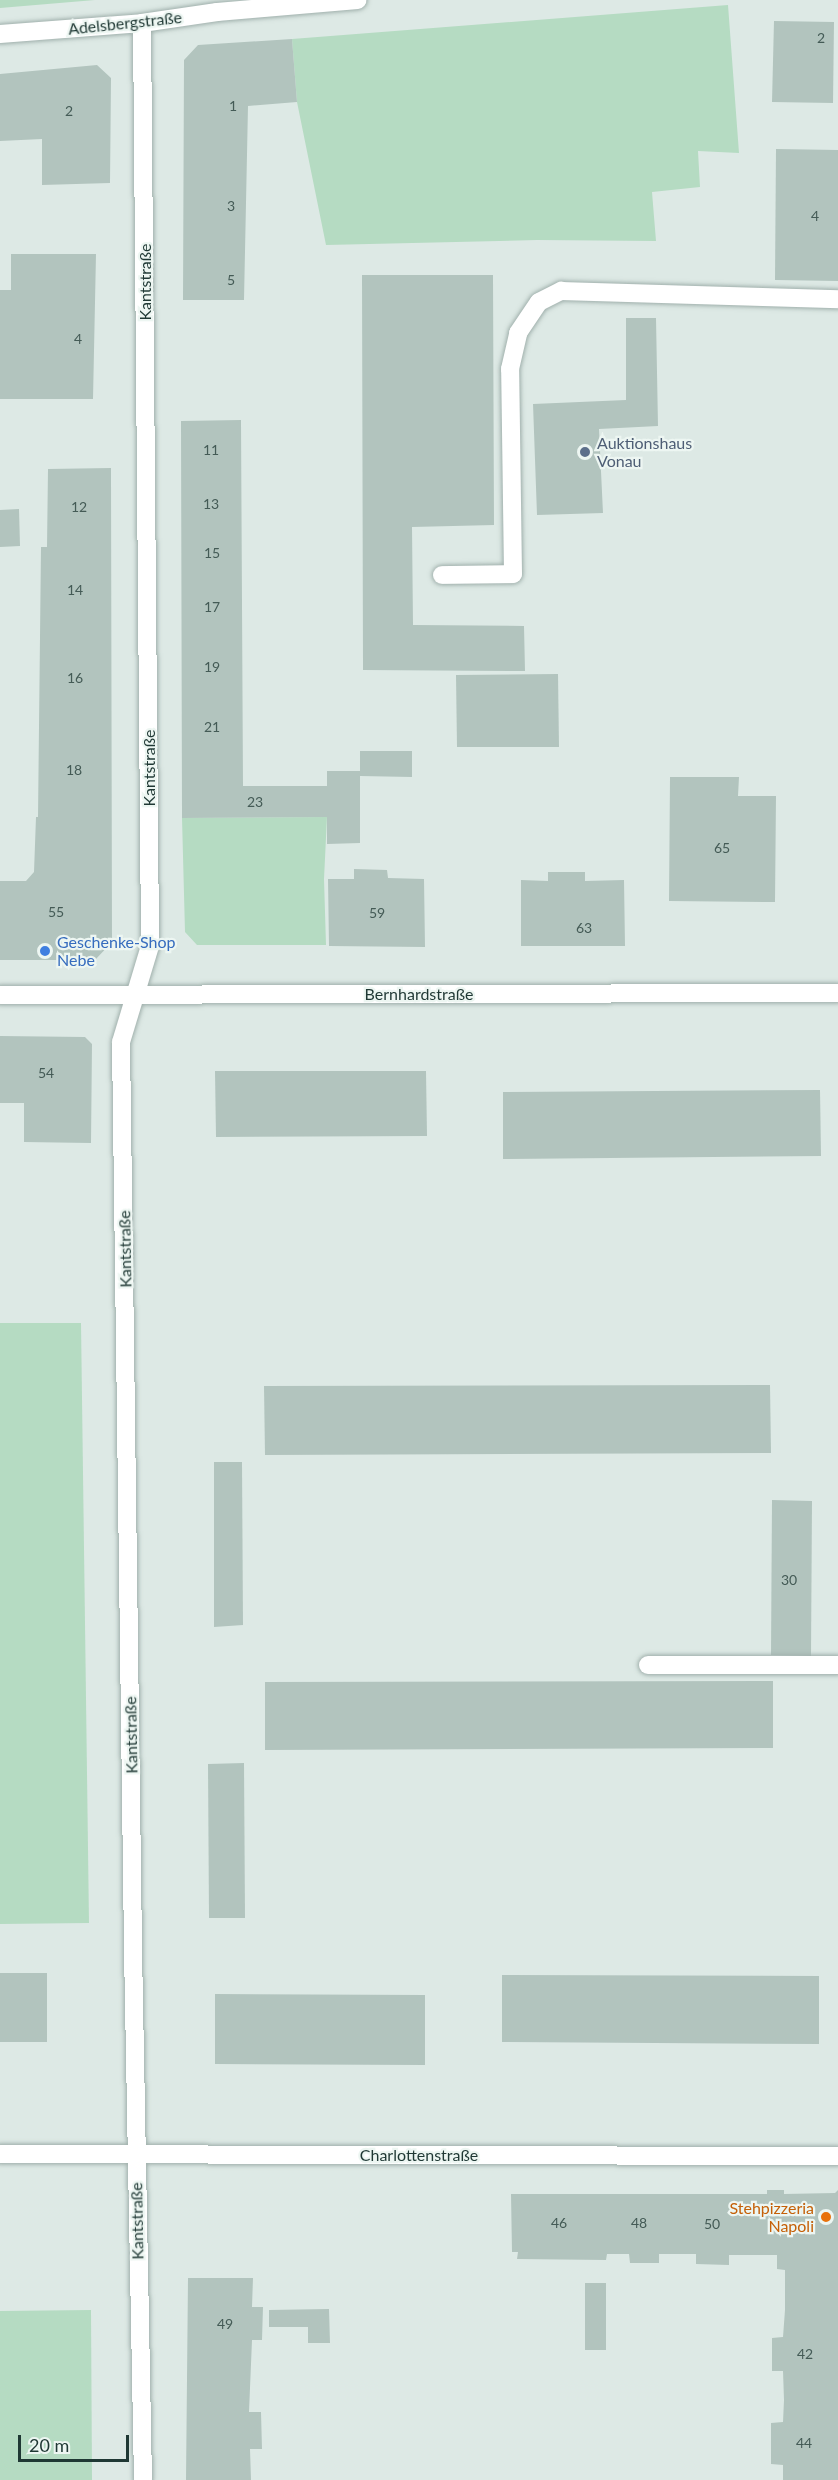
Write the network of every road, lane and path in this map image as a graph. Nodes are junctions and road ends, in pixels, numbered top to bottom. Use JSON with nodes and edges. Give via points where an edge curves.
{"nodes":[{"id":1,"x":357,"y":0,"type":"edge"},
{"id":2,"x":142,"y":23,"type":"junction"},
{"id":3,"x":0,"y":34,"type":"edge"},
{"id":4,"x":838,"y":299,"type":"edge"},
{"id":5,"x":442,"y":575,"type":"dead end"},
{"id":6,"x":838,"y":993,"type":"edge"},
{"id":7,"x":136,"y":994,"type":"junction"},
{"id":8,"x":0,"y":995,"type":"edge"},
{"id":9,"x":648,"y":1665,"type":"dead end"},
{"id":10,"x":838,"y":1665,"type":"edge"},
{"id":11,"x":0,"y":2154,"type":"edge"},
{"id":12,"x":136,"y":2154,"type":"junction"},
{"id":13,"x":838,"y":2156,"type":"edge"},
{"id":14,"x":143,"y":2480,"type":"edge"}],
"edges":[{"from":1,"to":2,"type":"street","name":"Adelsbergstraße"},
{"from":2,"to":3,"type":"street","name":"Adelsbergstraße"},
{"from":2,"to":7,"type":"street","name":"Kantstraße","via":[[150,946]]},
{"from":4,"to":5,"type":"street","via":[[561,291],[539,302],[518,333],[510,369],[513,574]]},
{"from":6,"to":7,"type":"street","name":"Bernhardstraße"},
{"from":7,"to":8,"type":"street","name":"Bernhardstraße"},
{"from":7,"to":12,"type":"street","name":"Kantstraße","via":[[122,1042]]},
{"from":9,"to":10,"type":"street"},
{"from":11,"to":12,"type":"street","name":"Charlottenstraße"},
{"from":12,"to":13,"type":"street","name":"Charlottenstraße"},
{"from":12,"to":14,"type":"street","name":"Kantstraße"}]}
